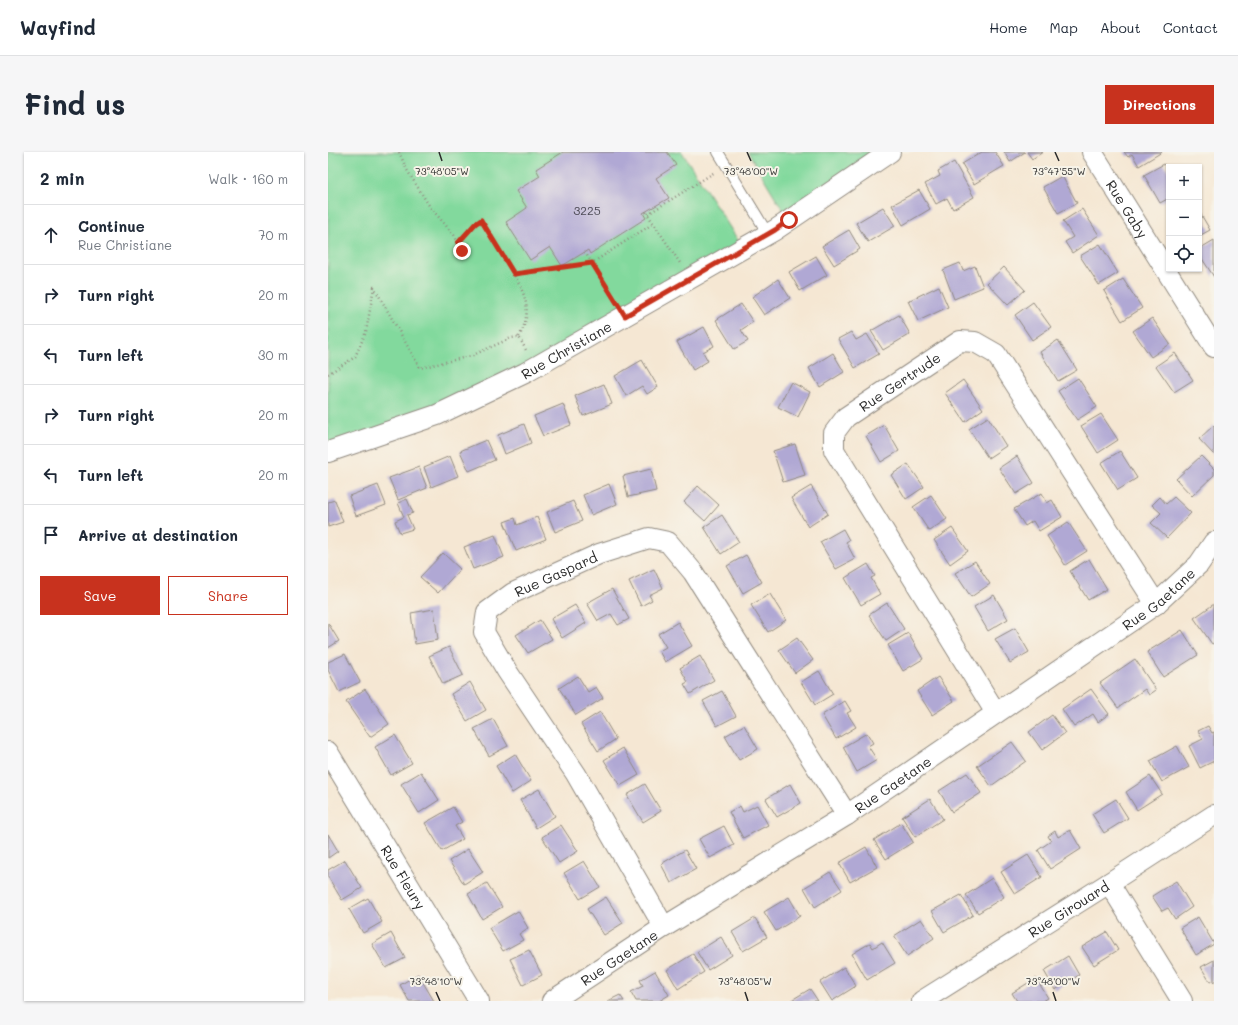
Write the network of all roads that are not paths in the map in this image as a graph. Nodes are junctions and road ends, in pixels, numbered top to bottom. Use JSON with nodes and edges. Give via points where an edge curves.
{"nodes":[{"id":1,"x":718,"y":152,"type":"edge"},
{"id":2,"x":890,"y":152,"type":"edge"},
{"id":3,"x":1092,"y":152,"type":"edge"},
{"id":4,"x":768,"y":234,"type":"junction"},
{"id":5,"x":1214,"y":347,"type":"edge"},
{"id":6,"x":328,"y":452,"type":"edge"},
{"id":7,"x":1214,"y":542,"type":"edge"},
{"id":8,"x":1156,"y":604,"type":"junction"},
{"id":9,"x":996,"y":713,"type":"junction"},
{"id":10,"x":328,"y":752,"type":"edge"},
{"id":11,"x":847,"y":815,"type":"junction"},
{"id":12,"x":1214,"y":815,"type":"edge"},
{"id":13,"x":1109,"y":883,"type":"junction"},
{"id":14,"x":664,"y":927,"type":"junction"},
{"id":15,"x":479,"y":1001,"type":"edge"},
{"id":16,"x":552,"y":1001,"type":"edge"},
{"id":17,"x":922,"y":1001,"type":"edge"},
{"id":18,"x":1182,"y":1001,"type":"edge"}],
"edges":[{"from":1,"to":4,"type":"lane"},
{"from":2,"to":4,"type":"street","name":"Rue Christiane"},
{"from":3,"to":5,"type":"street","name":"Rue Gaby"},
{"from":4,"to":6,"type":"street","name":"Rue Christiane","via":[[525,373],[437,415]]},
{"from":7,"to":8,"type":"street","name":"Rue Gaetane","via":[[1199,564]]},
{"from":8,"to":9,"type":"street","name":"Rue Gaetane"},
{"from":8,"to":9,"type":"street","name":"Rue Gertrude","via":[[996,354],[975,342],[960,341],[846,418],[834,433],[834,450]]},
{"from":9,"to":11,"type":"street","name":"Rue Gaetane"},
{"from":10,"to":15,"type":"street","name":"Rue Fleury"},
{"from":11,"to":14,"type":"street","name":"Rue Gaetane"},
{"from":11,"to":14,"type":"street","name":"Rue Gaspard","via":[[693,572],[668,542],[649,538],[599,554],[513,594],[487,612],[484,632],[506,671],[576,774]]},
{"from":12,"to":13,"type":"street","name":"Rue Girouard"},
{"from":13,"to":17,"type":"street","name":"Rue Girouard"},
{"from":13,"to":18,"type":"street"},
{"from":14,"to":16,"type":"street","name":"Rue Gaetane"}]}
